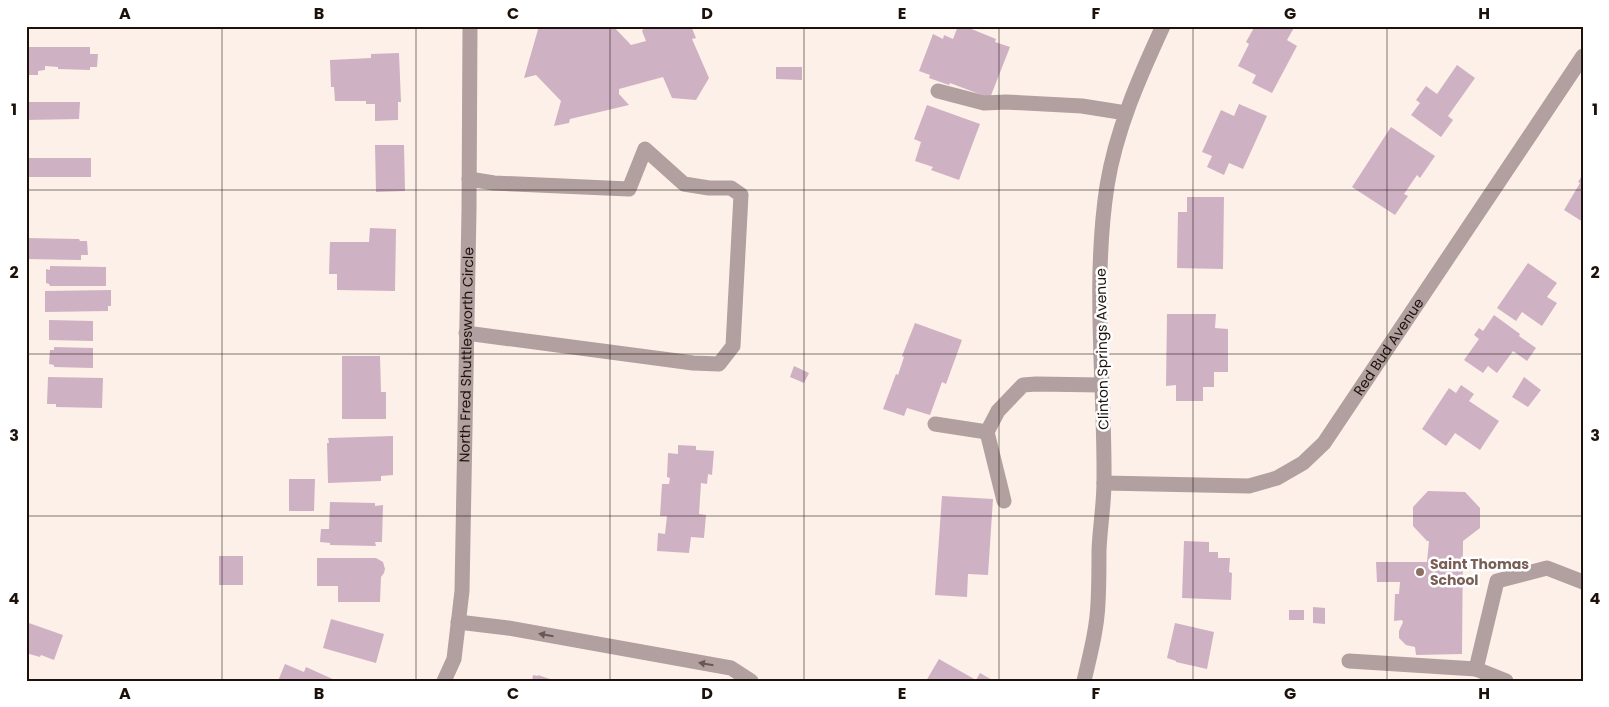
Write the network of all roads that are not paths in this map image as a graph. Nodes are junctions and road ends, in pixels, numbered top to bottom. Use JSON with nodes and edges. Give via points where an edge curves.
{"nodes":[{"id":1,"x":470,"y":26,"type":"edge"},
{"id":2,"x":1164,"y":26,"type":"edge"},
{"id":3,"x":1583,"y":56,"type":"edge"},
{"id":4,"x":938,"y":91,"type":"dead end"},
{"id":5,"x":1126,"y":112,"type":"junction"},
{"id":6,"x":469,"y":179,"type":"junction"},
{"id":7,"x":466,"y":333,"type":"junction"},
{"id":8,"x":1102,"y":385,"type":"junction"},
{"id":9,"x":936,"y":424,"type":"dead end"},
{"id":10,"x":987,"y":432,"type":"junction"},
{"id":11,"x":1104,"y":483,"type":"junction"},
{"id":12,"x":1004,"y":500,"type":"dead end"},
{"id":13,"x":1583,"y":582,"type":"edge"},
{"id":14,"x":458,"y":622,"type":"junction"},
{"id":15,"x":1349,"y":661,"type":"dead end"},
{"id":16,"x":1476,"y":669,"type":"junction"},
{"id":17,"x":444,"y":681,"type":"edge"},
{"id":18,"x":751,"y":681,"type":"edge"},
{"id":19,"x":1084,"y":681,"type":"edge"},
{"id":20,"x":1506,"y":681,"type":"edge"}],
"edges":[{"from":1,"to":6,"type":"street","name":"North Fred Shuttlesworth Circle"},
{"from":2,"to":5,"type":"street","name":"Clinton Springs Avenue"},
{"from":3,"to":11,"type":"street","name":"Red Bud Avenue","via":[[1324,443],[1303,463],[1277,478],[1249,486]]},
{"from":4,"to":5,"type":"street","via":[[984,103],[1082,106]]},
{"from":5,"to":8,"type":"street","name":"Clinton Springs Avenue","via":[[1108,185],[1101,240]]},
{"from":6,"to":7,"type":"street","name":"North Fred Shuttlesworth Circle"},
{"from":6,"to":7,"type":"street","via":[[629,189],[645,149],[684,184],[731,188],[741,195],[733,346],[719,364]]},
{"from":7,"to":14,"type":"street","name":"North Fred Shuttlesworth Circle","via":[[462,591]]},
{"from":8,"to":10,"type":"street","via":[[1022,386],[998,411]]},
{"from":8,"to":11,"type":"street","name":"Clinton Springs Avenue"},
{"from":9,"to":10,"type":"street"},
{"from":10,"to":12,"type":"street"},
{"from":11,"to":19,"type":"street","name":"Clinton Springs Avenue","via":[[1098,604]]},
{"from":13,"to":16,"type":"street","via":[[1547,568],[1497,581]]},
{"from":14,"to":17,"type":"street","name":"North Fred Shuttlesworth Circle","via":[[454,659]]},
{"from":18,"to":14,"type":"street","one_way":true,"via":[[731,668]]},
{"from":15,"to":16,"type":"street"},
{"from":16,"to":20,"type":"street"}]}
